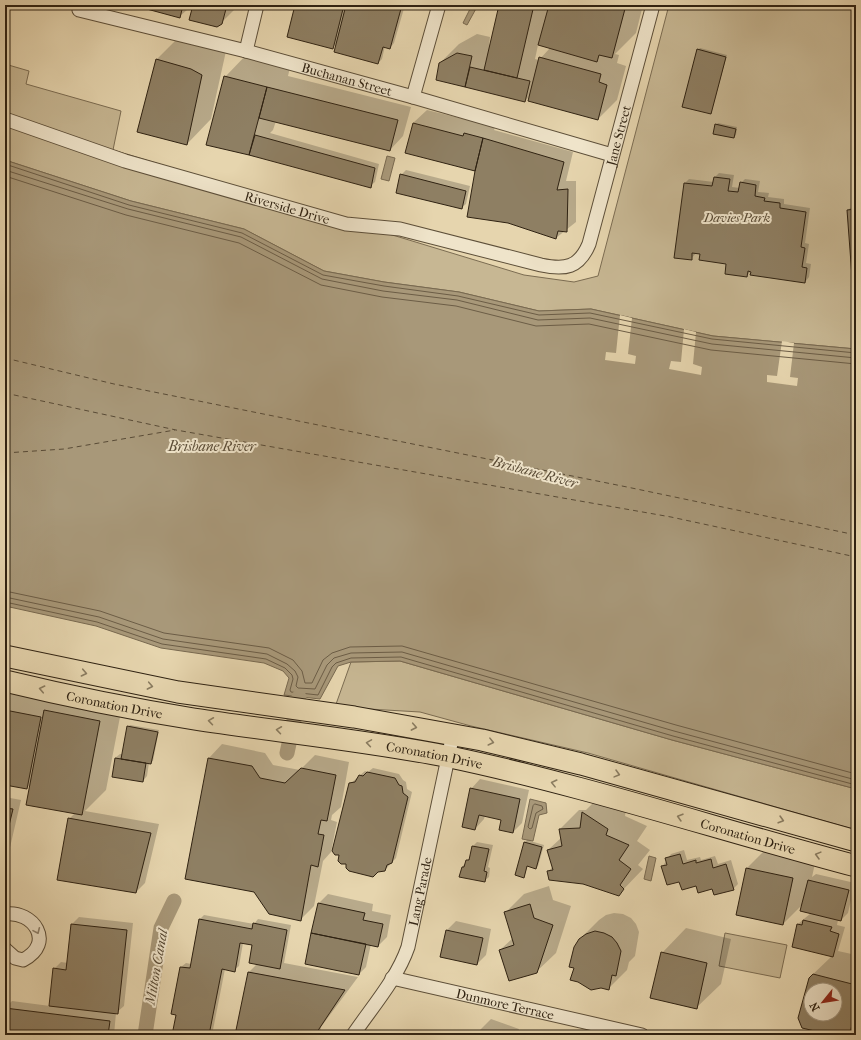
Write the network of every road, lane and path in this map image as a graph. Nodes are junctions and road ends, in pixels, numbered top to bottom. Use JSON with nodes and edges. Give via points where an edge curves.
{"nodes":[{"id":1,"x":257,"y":5,"type":"edge"},
{"id":2,"x":439,"y":5,"type":"edge"},
{"id":3,"x":653,"y":5,"type":"edge"},
{"id":4,"x":80,"y":8,"type":"edge"},
{"id":5,"x":246,"y":51,"type":"junction"},
{"id":6,"x":413,"y":97,"type":"junction"},
{"id":7,"x":5,"y":119,"type":"edge"},
{"id":8,"x":612,"y":155,"type":"junction"},
{"id":9,"x":576,"y":262,"type":"joint"},
{"id":10,"x":5,"y":656,"type":"edge"},
{"id":11,"x":5,"y":681,"type":"edge"},
{"id":12,"x":453,"y":734,"type":"junction"},
{"id":13,"x":448,"y":757,"type":"junction"},
{"id":14,"x":856,"y":841,"type":"edge"},
{"id":15,"x":856,"y":866,"type":"edge"},
{"id":16,"x":5,"y":914,"type":"edge"},
{"id":17,"x":5,"y":949,"type":"edge"},
{"id":18,"x":392,"y":978,"type":"junction"},
{"id":19,"x":353,"y":1035,"type":"edge"},
{"id":20,"x":642,"y":1035,"type":"edge"}],
"edges":[{"from":1,"to":5,"type":"street"},
{"from":2,"to":6,"type":"street"},
{"from":3,"to":8,"type":"street","name":"Jane Street"},
{"from":4,"to":5,"type":"street","name":"Buchanan Street"},
{"from":5,"to":6,"type":"street","name":"Buchanan Street"},
{"from":6,"to":8,"type":"street","name":"Buchanan Street"},
{"from":7,"to":9,"type":"street","name":"Riverside Drive","via":[[125,161],[346,224],[400,230],[554,268],[562,268]]},
{"from":8,"to":9,"type":"street","name":"Jane Street","via":[[589,244],[585,254]]},
{"from":10,"to":12,"type":"highway","name":"Coronation Drive","one_way":true,"via":[[178,692]]},
{"from":13,"to":11,"type":"highway","name":"Coronation Drive","one_way":true,"via":[[308,734],[192,719]]},
{"from":12,"to":13,"type":"street","name":"Lang Parade"},
{"from":12,"to":14,"type":"highway","name":"Coronation Drive","one_way":true,"via":[[582,764]]},
{"from":15,"to":13,"type":"highway","name":"Coronation Drive","one_way":true,"via":[[574,787]]},
{"from":13,"to":18,"type":"street","name":"Lang Parade","via":[[408,947],[402,963]]},
{"from":16,"to":17,"type":"street","one_way":true,"via":[[12,913],[24,918],[34,925],[40,936],[39,945],[23,960],[15,958]]},
{"from":18,"to":19,"type":"street","name":"Lang Parade"},
{"from":18,"to":20,"type":"street","name":"Dunmore Terrace"}]}
